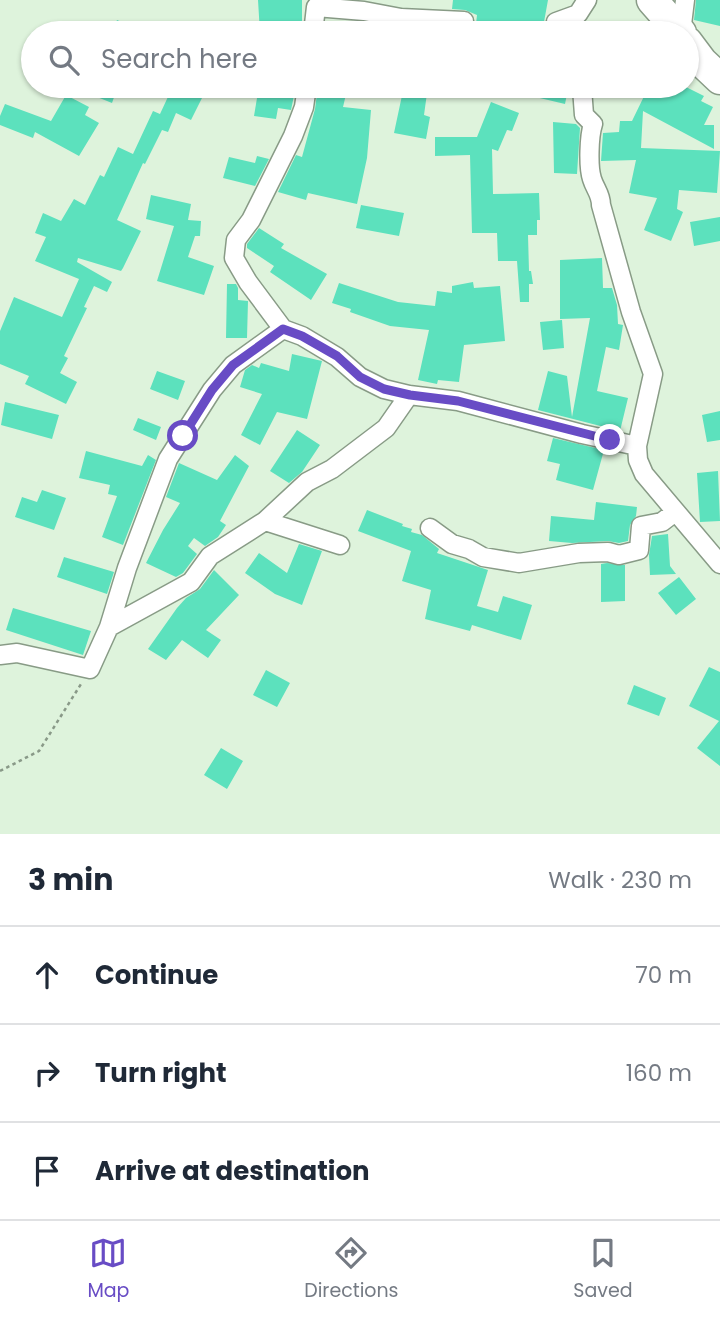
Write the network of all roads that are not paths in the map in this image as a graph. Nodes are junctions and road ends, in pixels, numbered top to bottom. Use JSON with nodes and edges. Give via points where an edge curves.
{"nodes":[{"id":1,"x":587,"y":0,"type":"edge"},
{"id":2,"x":652,"y":0,"type":"edge"},
{"id":3,"x":685,"y":0,"type":"edge"},
{"id":4,"x":319,"y":4,"type":"edge"},
{"id":5,"x":464,"y":21,"type":"dead end"},
{"id":6,"x":559,"y":21,"type":"edge"},
{"id":7,"x":670,"y":21,"type":"edge"},
{"id":8,"x":682,"y":21,"type":"edge"},
{"id":9,"x":305,"y":98,"type":"edge"},
{"id":10,"x":583,"y":98,"type":"edge"},
{"id":11,"x":283,"y":329,"type":"junction"},
{"id":12,"x":410,"y":395,"type":"junction"},
{"id":13,"x":637,"y":446,"type":"junction"},
{"id":14,"x":675,"y":512,"type":"junction"},
{"id":15,"x":265,"y":521,"type":"junction"},
{"id":16,"x":430,"y":528,"type":"dead end"},
{"id":17,"x":340,"y":545,"type":"dead end"},
{"id":18,"x":720,"y":564,"type":"edge"},
{"id":19,"x":109,"y":627,"type":"junction"},
{"id":20,"x":0,"y":655,"type":"edge"}],
"edges":[{"from":1,"to":6,"type":"street","via":[[578,14]]},
{"from":2,"to":7,"type":"highway"},
{"from":3,"to":8,"type":"street"},
{"from":4,"to":5,"type":"street","via":[[401,18]]},
{"from":9,"to":11,"type":"street","via":[[293,136],[251,220],[236,240],[234,258]]},
{"from":10,"to":13,"type":"street","via":[[584,116],[593,124],[591,178],[601,196],[631,312],[653,374]]},
{"from":11,"to":12,"type":"street","via":[[337,356],[360,377]]},
{"from":11,"to":19,"type":"street","via":[[233,365],[168,459]]},
{"from":12,"to":13,"type":"street","via":[[458,401]]},
{"from":12,"to":15,"type":"street","via":[[386,428],[307,482]]},
{"from":13,"to":14,"type":"street","via":[[644,474]]},
{"from":14,"to":16,"type":"street","via":[[662,522],[642,526],[639,550],[519,564],[483,557]]},
{"from":14,"to":18,"type":"street"},
{"from":15,"to":17,"type":"street"},
{"from":15,"to":19,"type":"street","via":[[210,556],[191,582]]},
{"from":19,"to":20,"type":"street","via":[[90,669],[17,653]]}]}
